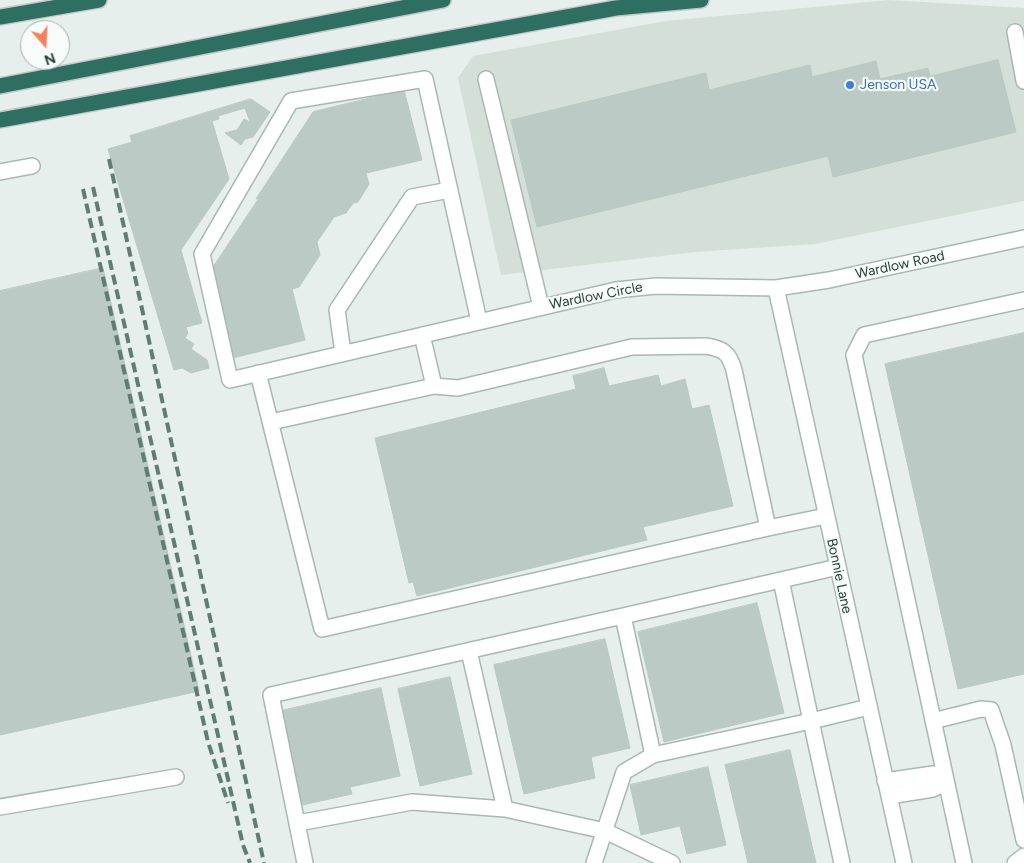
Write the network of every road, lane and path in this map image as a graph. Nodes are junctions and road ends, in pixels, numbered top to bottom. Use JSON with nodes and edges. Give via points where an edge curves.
{"nodes":[{"id":1,"x":99,"y":0,"type":"edge"},
{"id":2,"x":443,"y":0,"type":"edge"},
{"id":3,"x":701,"y":0,"type":"edge"},
{"id":4,"x":0,"y":16,"type":"edge"},
{"id":5,"x":1015,"y":32,"type":"dead end"},
{"id":6,"x":486,"y":79,"type":"dead end"},
{"id":7,"x":1024,"y":81,"type":"edge"},
{"id":8,"x":0,"y":86,"type":"edge"},
{"id":9,"x":0,"y":120,"type":"edge"},
{"id":10,"x":32,"y":166,"type":"dead end"},
{"id":11,"x":0,"y":172,"type":"edge"},
{"id":12,"x":450,"y":190,"type":"junction"},
{"id":13,"x":1024,"y":238,"type":"edge"},
{"id":14,"x":776,"y":288,"type":"junction"},
{"id":15,"x":1024,"y":300,"type":"edge"},
{"id":16,"x":541,"y":307,"type":"junction"},
{"id":17,"x":478,"y":321,"type":"junction"},
{"id":18,"x":422,"y":335,"type":"junction"},
{"id":19,"x":343,"y":353,"type":"junction"},
{"id":20,"x":258,"y":373,"type":"junction"},
{"id":21,"x":434,"y":386,"type":"junction"},
{"id":22,"x":271,"y":422,"type":"junction"},
{"id":23,"x":826,"y":516,"type":"junction"},
{"id":24,"x":768,"y":528,"type":"junction"},
{"id":25,"x":838,"y":567,"type":"junction"},
{"id":26,"x":781,"y":580,"type":"junction"},
{"id":27,"x":623,"y":616,"type":"junction"},
{"id":28,"x":469,"y":651,"type":"junction"},
{"id":29,"x":868,"y":707,"type":"junction"},
{"id":30,"x":811,"y":721,"type":"junction"},
{"id":31,"x":933,"y":721,"type":"junction"},
{"id":32,"x":653,"y":755,"type":"junction"},
{"id":33,"x":176,"y":776,"type":"dead end"},
{"id":34,"x":885,"y":781,"type":"junction"},
{"id":35,"x":946,"y":782,"type":"junction"},
{"id":36,"x":889,"y":796,"type":"junction"},
{"id":37,"x":0,"y":807,"type":"edge"},
{"id":38,"x":506,"y":810,"type":"junction"},
{"id":39,"x":298,"y":824,"type":"junction"},
{"id":40,"x":605,"y":831,"type":"junction"},
{"id":41,"x":1024,"y":840,"type":"edge"},
{"id":42,"x":1024,"y":856,"type":"edge"},
{"id":43,"x":305,"y":863,"type":"edge"},
{"id":44,"x":594,"y":863,"type":"edge"},
{"id":45,"x":672,"y":863,"type":"edge"},
{"id":46,"x":842,"y":863,"type":"edge"},
{"id":47,"x":904,"y":863,"type":"edge"},
{"id":48,"x":964,"y":863,"type":"edge"},
{"id":49,"x":1015,"y":863,"type":"edge"}],
"edges":[{"from":1,"to":4,"type":"highway"},
{"from":2,"to":8,"type":"highway"},
{"from":3,"to":9,"type":"highway","via":[[616,8]]},
{"from":5,"to":7,"type":"street"},
{"from":6,"to":16,"type":"street"},
{"from":10,"to":11,"type":"street"},
{"from":12,"to":17,"type":"street"},
{"from":12,"to":19,"type":"street","via":[[412,197],[336,310]]},
{"from":12,"to":20,"type":"street","name":"Wardlow Circle","via":[[425,79],[291,101],[202,254],[230,380]]},
{"from":13,"to":14,"type":"street","name":"Wardlow Road","via":[[829,280]]},
{"from":14,"to":16,"type":"street","name":"Wardlow Circle","via":[[656,286],[616,290]]},
{"from":14,"to":23,"type":"street","name":"Bonnie Lane"},
{"from":15,"to":31,"type":"street","via":[[864,335],[854,355]]},
{"from":16,"to":17,"type":"street","name":"Wardlow Circle"},
{"from":17,"to":18,"type":"street","name":"Wardlow Circle"},
{"from":18,"to":19,"type":"street","name":"Wardlow Circle"},
{"from":18,"to":21,"type":"street"},
{"from":19,"to":20,"type":"street","name":"Wardlow Circle"},
{"from":20,"to":22,"type":"street"},
{"from":21,"to":22,"type":"street"},
{"from":21,"to":24,"type":"street","via":[[458,388],[632,347],[717,347],[727,353],[734,370]]},
{"from":22,"to":24,"type":"street","via":[[322,629]]},
{"from":23,"to":24,"type":"street"},
{"from":23,"to":25,"type":"street","name":"Bonnie Lane"},
{"from":25,"to":26,"type":"street"},
{"from":25,"to":29,"type":"street","name":"Bonnie Lane"},
{"from":26,"to":27,"type":"street"},
{"from":26,"to":30,"type":"street"},
{"from":27,"to":28,"type":"street"},
{"from":27,"to":32,"type":"street"},
{"from":28,"to":38,"type":"street"},
{"from":28,"to":39,"type":"street","via":[[272,695]]},
{"from":29,"to":30,"type":"street"},
{"from":29,"to":34,"type":"street","name":"Bonnie Lane"},
{"from":30,"to":32,"type":"street"},
{"from":30,"to":46,"type":"street"},
{"from":31,"to":35,"type":"street"},
{"from":31,"to":41,"type":"street","via":[[981,709],[991,710],[1003,745]]},
{"from":32,"to":40,"type":"street","via":[[624,772]]},
{"from":33,"to":37,"type":"street"},
{"from":34,"to":35,"type":"street","via":[[933,774]]},
{"from":34,"to":36,"type":"street","name":"Bonnie Lane"},
{"from":35,"to":36,"type":"street","via":[[934,789]]},
{"from":35,"to":48,"type":"street"},
{"from":36,"to":47,"type":"street","name":"Bonnie Lane"},
{"from":38,"to":39,"type":"street","via":[[412,802]]},
{"from":38,"to":40,"type":"street"},
{"from":39,"to":43,"type":"street"},
{"from":40,"to":44,"type":"street"},
{"from":40,"to":45,"type":"street"},
{"from":42,"to":49,"type":"street"}]}
